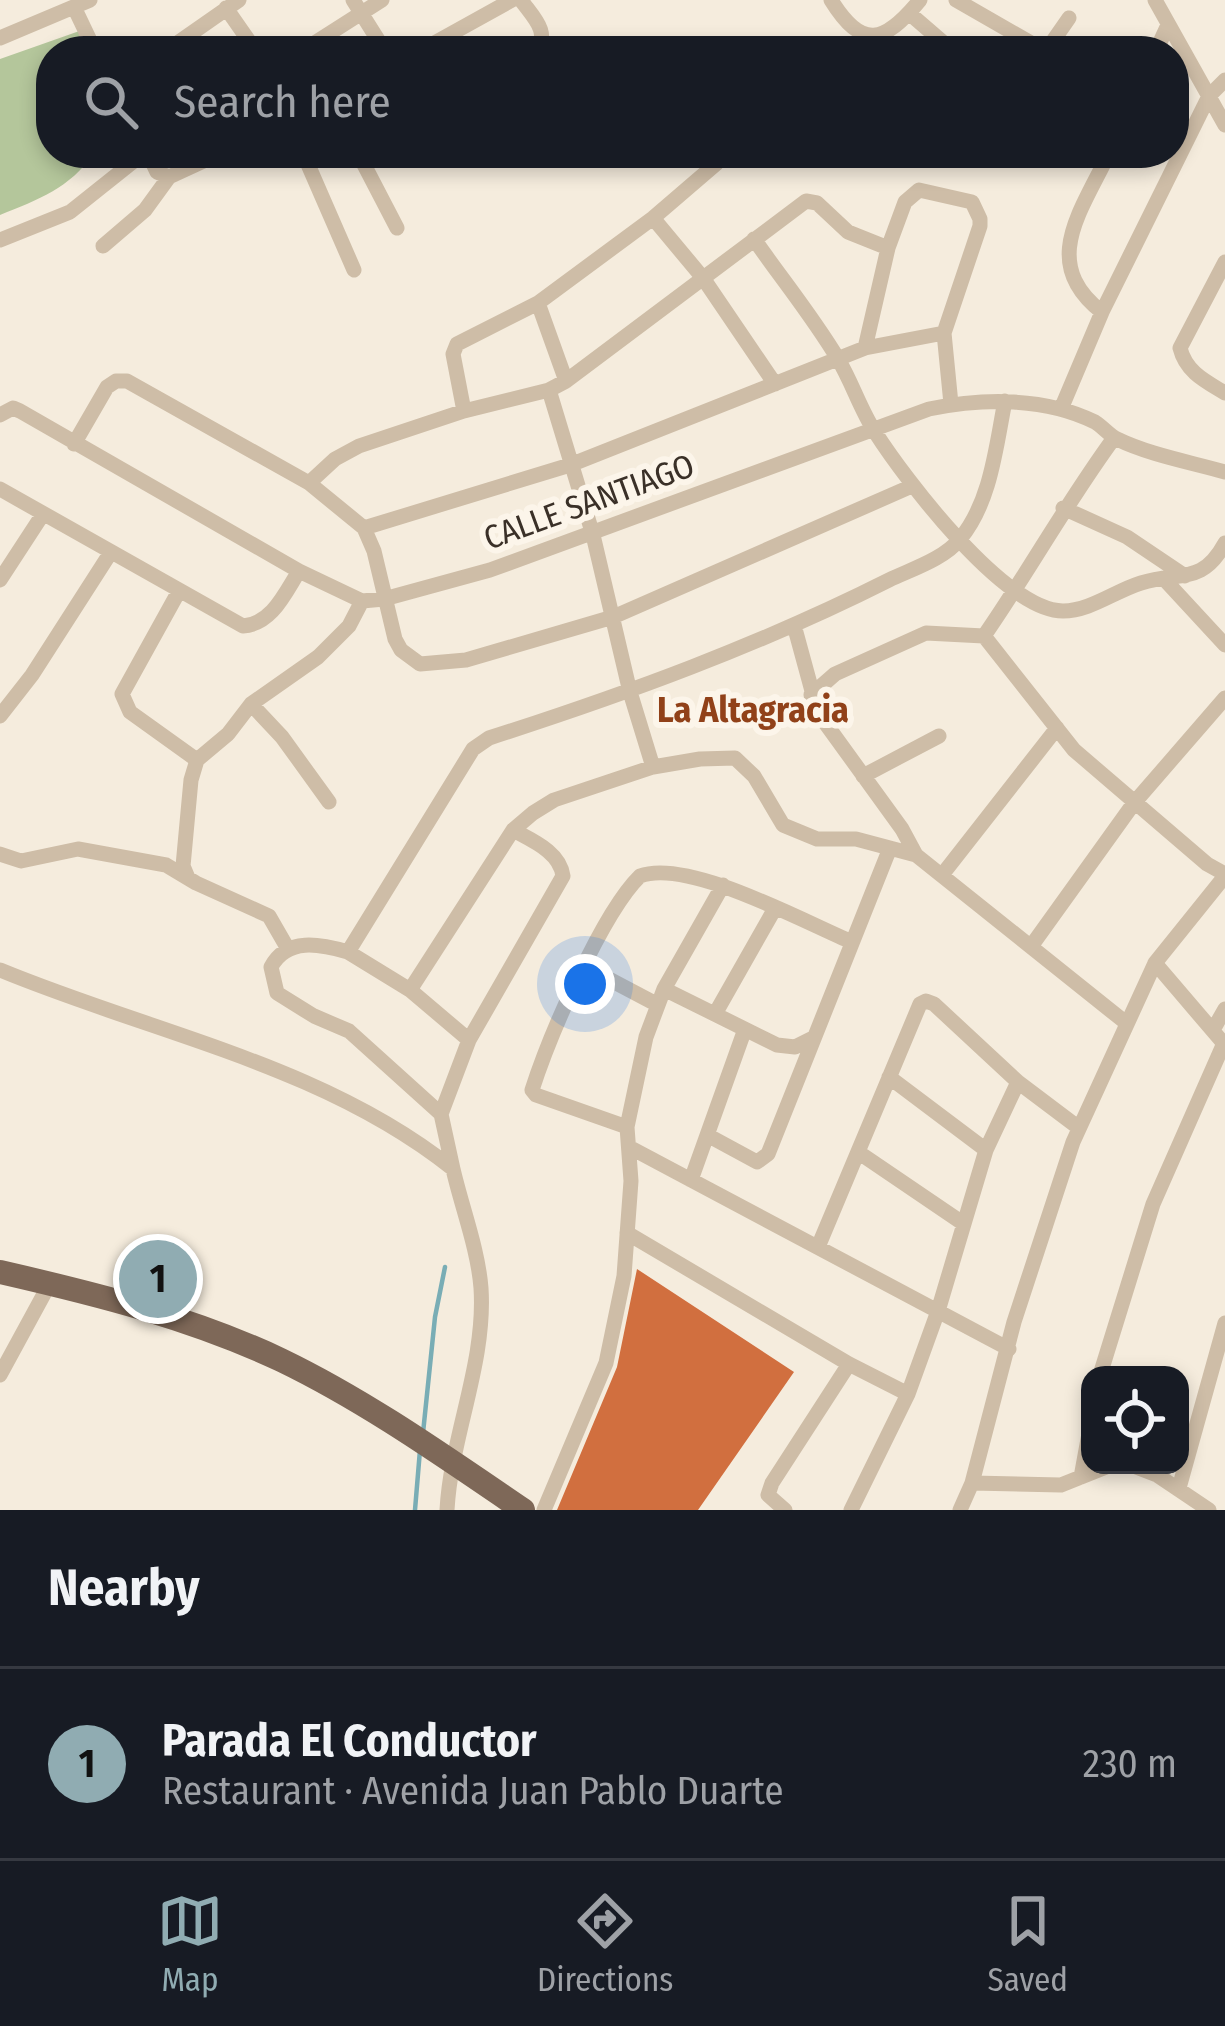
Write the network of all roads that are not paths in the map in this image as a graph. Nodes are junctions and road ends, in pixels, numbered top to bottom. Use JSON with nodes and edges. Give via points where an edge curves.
{"nodes":[{"id":1,"x":382,"y":0,"type":"edge"},
{"id":2,"x":517,"y":0,"type":"edge"},
{"id":3,"x":831,"y":0,"type":"edge"},
{"id":4,"x":956,"y":0,"type":"edge"},
{"id":5,"x":1156,"y":0,"type":"edge"},
{"id":6,"x":82,"y":3,"type":"edge"},
{"id":7,"x":233,"y":4,"type":"edge"},
{"id":8,"x":357,"y":6,"type":"edge"},
{"id":9,"x":915,"y":7,"type":"edge"},
{"id":10,"x":1069,"y":18,"type":"dead end"},
{"id":11,"x":1168,"y":26,"type":"junction"},
{"id":12,"x":91,"y":36,"type":"edge"},
{"id":13,"x":188,"y":36,"type":"edge"},
{"id":14,"x":249,"y":36,"type":"edge"},
{"id":15,"x":320,"y":36,"type":"edge"},
{"id":16,"x":376,"y":36,"type":"edge"},
{"id":17,"x":449,"y":36,"type":"edge"},
{"id":18,"x":542,"y":36,"type":"edge"},
{"id":19,"x":860,"y":36,"type":"edge"},
{"id":20,"x":872,"y":36,"type":"edge"},
{"id":21,"x":940,"y":36,"type":"edge"},
{"id":22,"x":1020,"y":36,"type":"edge"},
{"id":23,"x":1056,"y":36,"type":"edge"},
{"id":24,"x":1163,"y":36,"type":"edge"},
{"id":25,"x":1174,"y":36,"type":"edge"},
{"id":26,"x":0,"y":38,"type":"edge"},
{"id":27,"x":1189,"y":62,"type":"edge"},
{"id":28,"x":1225,"y":80,"type":"edge"},
{"id":29,"x":1209,"y":96,"type":"junction"},
{"id":30,"x":1225,"y":124,"type":"edge"},
{"id":31,"x":1189,"y":136,"type":"edge"},
{"id":32,"x":127,"y":168,"type":"edge"},
{"id":33,"x":155,"y":168,"type":"edge"},
{"id":34,"x":188,"y":168,"type":"edge"},
{"id":35,"x":309,"y":168,"type":"edge"},
{"id":36,"x":366,"y":168,"type":"edge"},
{"id":37,"x":712,"y":168,"type":"edge"},
{"id":38,"x":1101,"y":168,"type":"edge"},
{"id":39,"x":1173,"y":168,"type":"edge"},
{"id":40,"x":169,"y":177,"type":"junction"},
{"id":41,"x":653,"y":218,"type":"junction"},
{"id":42,"x":398,"y":228,"type":"dead end"},
{"id":43,"x":754,"y":238,"type":"junction"},
{"id":44,"x":0,"y":240,"type":"edge"},
{"id":45,"x":103,"y":246,"type":"dead end"},
{"id":46,"x":888,"y":248,"type":"junction"},
{"id":47,"x":1225,"y":262,"type":"edge"},
{"id":48,"x":354,"y":270,"type":"dead end"},
{"id":49,"x":703,"y":278,"type":"junction"},
{"id":50,"x":538,"y":303,"type":"junction"},
{"id":51,"x":1102,"y":312,"type":"junction"},
{"id":52,"x":944,"y":333,"type":"junction"},
{"id":53,"x":865,"y":348,"type":"junction"},
{"id":54,"x":838,"y":359,"type":"junction"},
{"id":55,"x":566,"y":380,"type":"junction"},
{"id":56,"x":775,"y":384,"type":"junction"},
{"id":57,"x":549,"y":390,"type":"junction"},
{"id":58,"x":1225,"y":393,"type":"edge"},
{"id":59,"x":1005,"y":401,"type":"junction"},
{"id":60,"x":951,"y":404,"type":"junction"},
{"id":61,"x":1061,"y":409,"type":"junction"},
{"id":62,"x":464,"y":411,"type":"junction"},
{"id":63,"x":0,"y":415,"type":"edge"},
{"id":64,"x":874,"y":430,"type":"junction"},
{"id":65,"x":1114,"y":438,"type":"junction"},
{"id":66,"x":74,"y":444,"type":"junction"},
{"id":67,"x":570,"y":465,"type":"junction"},
{"id":68,"x":1225,"y":472,"type":"edge"},
{"id":69,"x":309,"y":483,"type":"junction"},
{"id":70,"x":912,"y":486,"type":"junction"},
{"id":71,"x":0,"y":489,"type":"edge"},
{"id":72,"x":1063,"y":508,"type":"junction"},
{"id":73,"x":43,"y":514,"type":"junction"},
{"id":74,"x":364,"y":528,"type":"junction"},
{"id":75,"x":593,"y":535,"type":"junction"},
{"id":76,"x":959,"y":541,"type":"junction"},
{"id":77,"x":1225,"y":543,"type":"edge"},
{"id":78,"x":110,"y":553,"type":"junction"},
{"id":79,"x":299,"y":571,"type":"junction"},
{"id":80,"x":1185,"y":576,"type":"junction"},
{"id":81,"x":1164,"y":579,"type":"junction"},
{"id":82,"x":0,"y":580,"type":"edge"},
{"id":83,"x":178,"y":591,"type":"junction"},
{"id":84,"x":1016,"y":591,"type":"junction"},
{"id":85,"x":383,"y":599,"type":"junction"},
{"id":86,"x":362,"y":601,"type":"junction"},
{"id":87,"x":613,"y":617,"type":"junction"},
{"id":88,"x":794,"y":625,"type":"junction"},
{"id":89,"x":984,"y":636,"type":"junction"},
{"id":90,"x":1225,"y":645,"type":"edge"},
{"id":91,"x":630,"y":692,"type":"junction"},
{"id":92,"x":812,"y":695,"type":"junction"},
{"id":93,"x":1225,"y":698,"type":"edge"},
{"id":94,"x":251,"y":704,"type":"junction"},
{"id":95,"x":0,"y":716,"type":"edge"},
{"id":96,"x":1057,"y":728,"type":"junction"},
{"id":97,"x":939,"y":736,"type":"dead end"},
{"id":98,"x":196,"y":760,"type":"junction"},
{"id":99,"x":653,"y":767,"type":"junction"},
{"id":100,"x":863,"y":776,"type":"junction"},
{"id":101,"x":329,"y":802,"type":"dead end"},
{"id":102,"x":1134,"y":803,"type":"junction"},
{"id":103,"x":513,"y":830,"type":"junction"},
{"id":104,"x":890,"y":848,"type":"junction"},
{"id":105,"x":0,"y":854,"type":"edge"},
{"id":106,"x":916,"y":855,"type":"junction"},
{"id":107,"x":942,"y":875,"type":"junction"},
{"id":108,"x":1225,"y":875,"type":"edge"},
{"id":109,"x":188,"y":878,"type":"junction"},
{"id":110,"x":723,"y":885,"type":"junction"},
{"id":111,"x":774,"y":910,"type":"junction"},
{"id":112,"x":852,"y":942,"type":"junction"},
{"id":113,"x":1032,"y":944,"type":"junction"},
{"id":114,"x":288,"y":950,"type":"junction"},
{"id":115,"x":348,"y":952,"type":"junction"},
{"id":116,"x":1155,"y":963,"type":"junction"},
{"id":117,"x":586,"y":967,"type":"junction"},
{"id":118,"x":0,"y":970,"type":"edge"},
{"id":119,"x":410,"y":990,"type":"junction"},
{"id":120,"x":661,"y":997,"type":"junction"},
{"id":121,"x":1225,"y":1009,"type":"edge"},
{"id":122,"x":715,"y":1014,"type":"junction"},
{"id":123,"x":1125,"y":1022,"type":"junction"},
{"id":124,"x":745,"y":1029,"type":"junction"},
{"id":125,"x":811,"y":1039,"type":"junction"},
{"id":126,"x":469,"y":1040,"type":"junction"},
{"id":127,"x":1221,"y":1040,"type":"edge"},
{"id":128,"x":889,"y":1077,"type":"junction"},
{"id":129,"x":1018,"y":1082,"type":"junction"},
{"id":130,"x":441,"y":1114,"type":"junction"},
{"id":131,"x":627,"y":1127,"type":"junction"},
{"id":132,"x":1079,"y":1128,"type":"junction"},
{"id":133,"x":709,"y":1136,"type":"junction"},
{"id":134,"x":629,"y":1147,"type":"junction"},
{"id":135,"x":986,"y":1150,"type":"junction"},
{"id":136,"x":857,"y":1152,"type":"junction"},
{"id":137,"x":454,"y":1169,"type":"junction"},
{"id":138,"x":692,"y":1180,"type":"junction"},
{"id":139,"x":964,"y":1225,"type":"junction"},
{"id":140,"x":627,"y":1233,"type":"junction"},
{"id":141,"x":818,"y":1247,"type":"junction"},
{"id":142,"x":0,"y":1272,"type":"edge"},
{"id":143,"x":50,"y":1283,"type":"junction"},
{"id":144,"x":938,"y":1311,"type":"junction"},
{"id":145,"x":1225,"y":1323,"type":"edge"},
{"id":146,"x":1009,"y":1348,"type":"junction"},
{"id":147,"x":849,"y":1364,"type":"junction"},
{"id":148,"x":1103,"y":1366,"type":"edge"},
{"id":149,"x":0,"y":1375,"type":"edge"},
{"id":150,"x":908,"y":1394,"type":"junction"},
{"id":151,"x":443,"y":1456,"type":"junction"},
{"id":152,"x":1082,"y":1474,"type":"edge"},
{"id":153,"x":1089,"y":1474,"type":"edge"},
{"id":154,"x":1150,"y":1474,"type":"edge"},
{"id":155,"x":1081,"y":1477,"type":"junction"},
{"id":156,"x":972,"y":1484,"type":"junction"},
{"id":157,"x":1179,"y":1488,"type":"junction"},
{"id":158,"x":447,"y":1510,"type":"edge"},
{"id":159,"x":523,"y":1510,"type":"edge"},
{"id":160,"x":544,"y":1510,"type":"edge"},
{"id":161,"x":785,"y":1510,"type":"edge"},
{"id":162,"x":851,"y":1510,"type":"edge"},
{"id":163,"x":960,"y":1510,"type":"edge"},
{"id":164,"x":1209,"y":1510,"type":"edge"}],
"edges":[{"from":1,"to":8,"type":"street"},
{"from":2,"to":17,"type":"street"},
{"from":2,"to":18,"type":"street"},
{"from":3,"to":19,"type":"street"},
{"from":4,"to":22,"type":"street"},
{"from":5,"to":11,"type":"street"},
{"from":6,"to":12,"type":"street"},
{"from":6,"to":26,"type":"street"},
{"from":7,"to":13,"type":"street"},
{"from":7,"to":14,"type":"street"},
{"from":8,"to":15,"type":"street"},
{"from":8,"to":16,"type":"street"},
{"from":9,"to":20,"type":"street"},
{"from":9,"to":21,"type":"street"},
{"from":10,"to":23,"type":"street"},
{"from":11,"to":24,"type":"street"},
{"from":11,"to":25,"type":"street"},
{"from":27,"to":29,"type":"street"},
{"from":28,"to":29,"type":"street"},
{"from":29,"to":30,"type":"street"},
{"from":29,"to":31,"type":"street"},
{"from":32,"to":44,"type":"street","via":[[70,212]]},
{"from":33,"to":40,"type":"street"},
{"from":34,"to":40,"type":"street"},
{"from":35,"to":48,"type":"street"},
{"from":36,"to":42,"type":"street"},
{"from":37,"to":41,"type":"street"},
{"from":38,"to":51,"type":"street","via":[[1067,257],[1071,280]]},
{"from":39,"to":51,"type":"street"},
{"from":40,"to":45,"type":"street","via":[[146,210]]},
{"from":41,"to":49,"type":"street"},
{"from":41,"to":50,"type":"street"},
{"from":43,"to":46,"type":"street","via":[[806,201],[848,232]]},
{"from":43,"to":49,"type":"street"},
{"from":43,"to":54,"type":"street"},
{"from":46,"to":52,"type":"street","via":[[905,202],[919,190],[963,197],[978,210],[980,226]]},
{"from":46,"to":53,"type":"street"},
{"from":47,"to":58,"type":"street","via":[[1180,348],[1194,374]]},
{"from":49,"to":55,"type":"street"},
{"from":49,"to":56,"type":"street"},
{"from":50,"to":55,"type":"street"},
{"from":50,"to":62,"type":"street","via":[[457,344]]},
{"from":51,"to":61,"type":"street"},
{"from":52,"to":53,"type":"street"},
{"from":52,"to":60,"type":"street"},
{"from":53,"to":54,"type":"street"},
{"from":54,"to":56,"type":"street"},
{"from":54,"to":64,"type":"street"},
{"from":55,"to":57,"type":"street"},
{"from":56,"to":67,"type":"street"},
{"from":57,"to":62,"type":"street"},
{"from":57,"to":67,"type":"street"},
{"from":59,"to":60,"type":"street","name":"CALLE SANTIAGO"},
{"from":59,"to":61,"type":"street","name":"CALLE SANTIAGO"},
{"from":59,"to":76,"type":"street","via":[[986,488]]},
{"from":60,"to":64,"type":"street","name":"CALLE SANTIAGO"},
{"from":61,"to":65,"type":"street","name":"CALLE SANTIAGO"},
{"from":62,"to":69,"type":"street","via":[[359,446]]},
{"from":63,"to":66,"type":"street","via":[[20,410]]},
{"from":64,"to":70,"type":"street"},
{"from":64,"to":75,"type":"street","name":"CALLE SANTIAGO"},
{"from":65,"to":68,"type":"street","name":"CALLE SANTIAGO"},
{"from":65,"to":72,"type":"street"},
{"from":66,"to":69,"type":"street","via":[[100,395],[127,381]]},
{"from":66,"to":79,"type":"street"},
{"from":67,"to":74,"type":"street"},
{"from":67,"to":75,"type":"street"},
{"from":69,"to":74,"type":"street"},
{"from":70,"to":76,"type":"street"},
{"from":70,"to":87,"type":"street"},
{"from":71,"to":73,"type":"street"},
{"from":72,"to":80,"type":"street"},
{"from":72,"to":84,"type":"street"},
{"from":73,"to":78,"type":"street"},
{"from":73,"to":82,"type":"street"},
{"from":74,"to":85,"type":"street"},
{"from":75,"to":85,"type":"street","name":"CALLE SANTIAGO"},
{"from":75,"to":87,"type":"street"},
{"from":76,"to":84,"type":"street"},
{"from":76,"to":88,"type":"street"},
{"from":77,"to":80,"type":"street","via":[[1209,567]]},
{"from":78,"to":83,"type":"street"},
{"from":78,"to":95,"type":"street"},
{"from":79,"to":83,"type":"street","via":[[253,626]]},
{"from":79,"to":86,"type":"street"},
{"from":80,"to":81,"type":"street"},
{"from":81,"to":84,"type":"street","via":[[1061,611]]},
{"from":81,"to":90,"type":"street"},
{"from":83,"to":98,"type":"street","via":[[122,694],[130,712]]},
{"from":84,"to":89,"type":"street"},
{"from":85,"to":86,"type":"street","name":"CALLE SANTIAGO"},
{"from":85,"to":87,"type":"street","via":[[401,650],[420,664],[524,646]]},
{"from":86,"to":94,"type":"street","via":[[318,657]]},
{"from":87,"to":91,"type":"street"},
{"from":88,"to":91,"type":"street"},
{"from":88,"to":92,"type":"street"},
{"from":89,"to":92,"type":"street","via":[[926,633],[836,674]]},
{"from":89,"to":96,"type":"street"},
{"from":91,"to":99,"type":"street"},
{"from":91,"to":115,"type":"street","via":[[473,748]]},
{"from":92,"to":100,"type":"street"},
{"from":93,"to":102,"type":"street"},
{"from":94,"to":98,"type":"street"},
{"from":94,"to":101,"type":"street"},
{"from":96,"to":102,"type":"street"},
{"from":96,"to":107,"type":"street"},
{"from":97,"to":100,"type":"street"},
{"from":98,"to":109,"type":"street","via":[[182,866]]},
{"from":99,"to":103,"type":"street","via":[[554,800]]},
{"from":99,"to":104,"type":"street","via":[[735,758],[794,832]]},
{"from":100,"to":106,"type":"street"},
{"from":102,"to":108,"type":"street"},
{"from":102,"to":113,"type":"street"},
{"from":103,"to":119,"type":"street"},
{"from":103,"to":126,"type":"street","via":[[555,857],[563,876]]},
{"from":104,"to":106,"type":"street"},
{"from":104,"to":112,"type":"street"},
{"from":105,"to":109,"type":"street","via":[[21,861],[97,850]]},
{"from":106,"to":107,"type":"street"},
{"from":107,"to":113,"type":"street"},
{"from":108,"to":116,"type":"street"},
{"from":109,"to":114,"type":"street","via":[[269,916]]},
{"from":110,"to":111,"type":"street"},
{"from":110,"to":117,"type":"street","via":[[667,871],[640,876]]},
{"from":110,"to":120,"type":"street"},
{"from":111,"to":112,"type":"street"},
{"from":111,"to":122,"type":"street"},
{"from":112,"to":125,"type":"street"},
{"from":113,"to":123,"type":"street"},
{"from":114,"to":115,"type":"street","via":[[308,944]]},
{"from":114,"to":130,"type":"street","via":[[271,967],[277,993],[350,1030]]},
{"from":115,"to":119,"type":"street"},
{"from":116,"to":123,"type":"street"},
{"from":116,"to":127,"type":"street"},
{"from":117,"to":120,"type":"street"},
{"from":117,"to":131,"type":"street","via":[[532,1090]]},
{"from":118,"to":137,"type":"street","via":[[314,1087],[382,1118]]},
{"from":119,"to":126,"type":"street"},
{"from":120,"to":122,"type":"street"},
{"from":120,"to":131,"type":"street"},
{"from":121,"to":127,"type":"street"},
{"from":122,"to":124,"type":"street"},
{"from":123,"to":132,"type":"street"},
{"from":124,"to":125,"type":"street","via":[[777,1045]]},
{"from":124,"to":133,"type":"street"},
{"from":125,"to":133,"type":"street","via":[[763,1161]]},
{"from":126,"to":130,"type":"street"},
{"from":127,"to":148,"type":"street","via":[[1153,1204]]},
{"from":128,"to":129,"type":"street","via":[[926,1001]]},
{"from":128,"to":135,"type":"street"},
{"from":128,"to":136,"type":"street"},
{"from":129,"to":132,"type":"street"},
{"from":129,"to":135,"type":"street"},
{"from":130,"to":137,"type":"street"},
{"from":131,"to":134,"type":"street"},
{"from":132,"to":146,"type":"street"},
{"from":133,"to":138,"type":"street"},
{"from":134,"to":138,"type":"street"},
{"from":134,"to":140,"type":"street"},
{"from":135,"to":139,"type":"street"},
{"from":136,"to":139,"type":"street"},
{"from":136,"to":141,"type":"street"},
{"from":137,"to":151,"type":"street","via":[[481,1289],[467,1401]]},
{"from":138,"to":141,"type":"street"},
{"from":139,"to":144,"type":"street"},
{"from":140,"to":147,"type":"street"},
{"from":140,"to":160,"type":"street","via":[[606,1363]]},
{"from":141,"to":144,"type":"street"},
{"from":142,"to":143,"type":"main road"},
{"from":143,"to":149,"type":"street"},
{"from":143,"to":151,"type":"main road","via":[[280,1360]]},
{"from":144,"to":146,"type":"street"},
{"from":144,"to":150,"type":"street"},
{"from":145,"to":157,"type":"street"},
{"from":146,"to":156,"type":"street"},
{"from":147,"to":150,"type":"street"},
{"from":147,"to":161,"type":"street","via":[[772,1483],[768,1496]]},
{"from":150,"to":162,"type":"street"},
{"from":151,"to":158,"type":"street"},
{"from":151,"to":159,"type":"main road"},
{"from":152,"to":155,"type":"street"},
{"from":153,"to":155,"type":"street"},
{"from":154,"to":157,"type":"street"},
{"from":155,"to":156,"type":"street","via":[[1061,1485]]},
{"from":156,"to":163,"type":"street"},
{"from":157,"to":164,"type":"street"}]}
